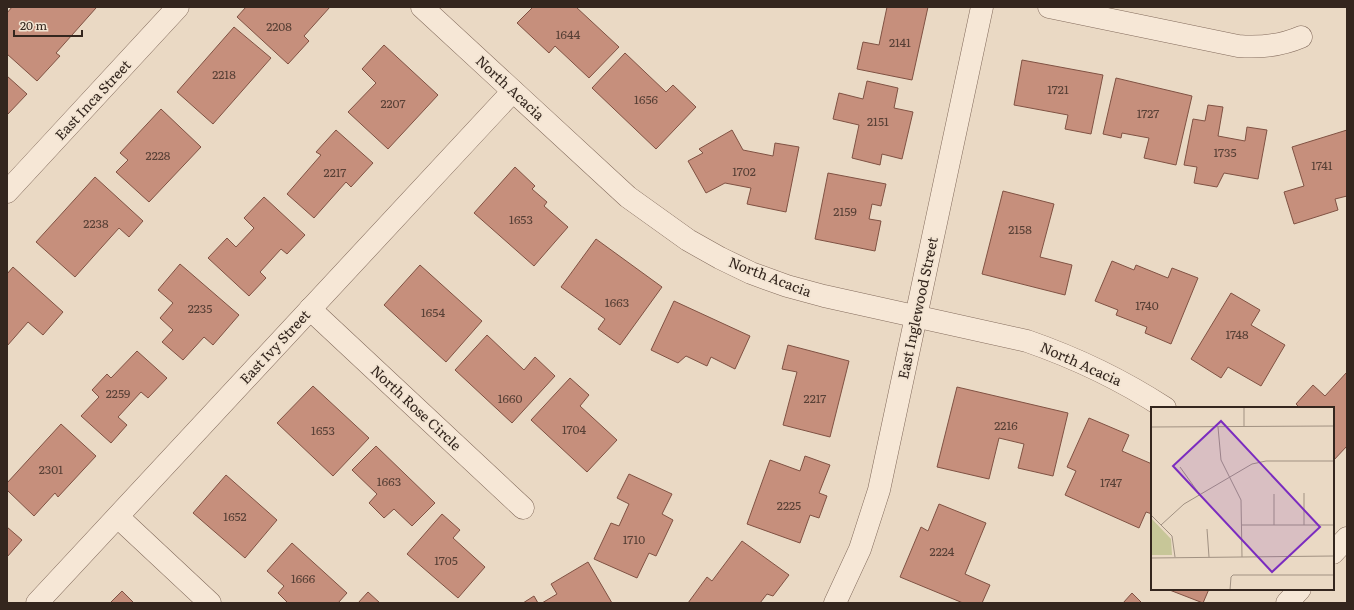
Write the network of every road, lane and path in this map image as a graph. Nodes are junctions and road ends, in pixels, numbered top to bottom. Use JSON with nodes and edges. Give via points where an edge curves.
{"nodes":[{"id":1,"x":178,"y":7,"type":"edge"},
{"id":2,"x":422,"y":7,"type":"edge"},
{"id":3,"x":982,"y":7,"type":"edge"},
{"id":4,"x":1049,"y":7,"type":"edge"},
{"id":5,"x":1301,"y":37,"type":"dead end"},
{"id":6,"x":513,"y":90,"type":"junction"},
{"id":7,"x":7,"y":192,"type":"edge"},
{"id":8,"x":310,"y":309,"type":"junction"},
{"id":9,"x":916,"y":317,"type":"junction"},
{"id":10,"x":1163,"y":407,"type":"edge"},
{"id":11,"x":523,"y":508,"type":"dead end"},
{"id":12,"x":118,"y":516,"type":"junction"},
{"id":13,"x":1347,"y":538,"type":"edge"},
{"id":14,"x":1334,"y":552,"type":"edge"},
{"id":15,"x":1299,"y":590,"type":"edge"},
{"id":16,"x":37,"y":603,"type":"edge"},
{"id":17,"x":210,"y":603,"type":"edge"},
{"id":18,"x":835,"y":603,"type":"edge"},
{"id":19,"x":1287,"y":603,"type":"edge"}],
"edges":[{"from":1,"to":7,"type":"street","name":"East Inca Street"},
{"from":2,"to":6,"type":"street","name":"North Acacia"},
{"from":3,"to":9,"type":"street","name":"East Inglewood Street"},
{"from":4,"to":5,"type":"street","via":[[1238,46],[1271,46]]},
{"from":6,"to":8,"type":"street","name":"East Ivy Street"},
{"from":6,"to":9,"type":"street","name":"North Acacia","via":[[628,197],[695,244],[751,273],[787,286]]},
{"from":8,"to":11,"type":"street","name":"North Rose Circle"},
{"from":8,"to":12,"type":"street","name":"East Ivy Street"},
{"from":9,"to":10,"type":"street","name":"North Acacia","via":[[1027,341],[1056,351],[1125,384]]},
{"from":9,"to":18,"type":"street","name":"East Inglewood Street","via":[[879,490],[860,549]]},
{"from":12,"to":16,"type":"street","name":"East Ivy Street"},
{"from":12,"to":17,"type":"street"},
{"from":13,"to":14,"type":"street"},
{"from":15,"to":19,"type":"street"}]}
